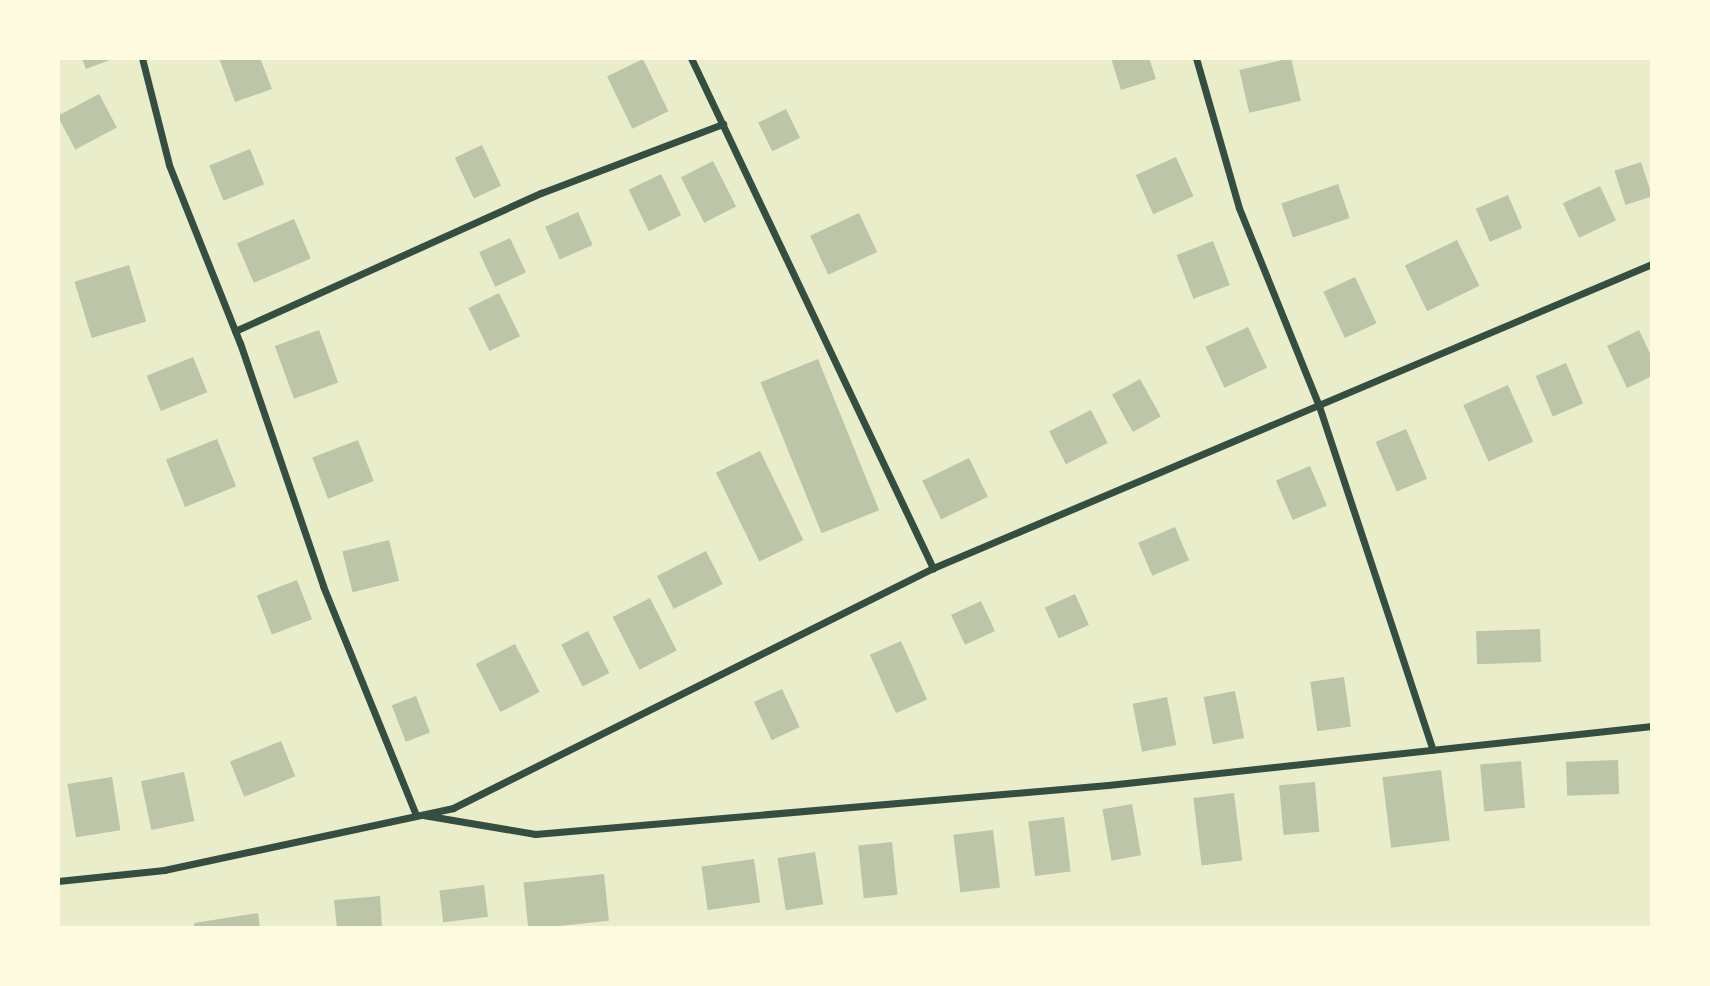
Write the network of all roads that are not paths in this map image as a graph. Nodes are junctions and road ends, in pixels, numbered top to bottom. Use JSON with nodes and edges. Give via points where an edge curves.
{"nodes":[{"id":1,"x":142,"y":58,"type":"edge"},
{"id":2,"x":691,"y":58,"type":"edge"},
{"id":3,"x":1196,"y":58,"type":"edge"},
{"id":4,"x":723,"y":124,"type":"junction"},
{"id":5,"x":1652,"y":264,"type":"edge"},
{"id":6,"x":235,"y":331,"type":"junction"},
{"id":7,"x":1319,"y":406,"type":"junction"},
{"id":8,"x":933,"y":568,"type":"junction"},
{"id":9,"x":1652,"y":726,"type":"edge"},
{"id":10,"x":1433,"y":750,"type":"junction"},
{"id":11,"x":415,"y":813,"type":"junction"},
{"id":12,"x":58,"y":881,"type":"edge"}],
"edges":[{"from":1,"to":6,"type":"street","via":[[169,165]]},
{"from":2,"to":4,"type":"street"},
{"from":3,"to":7,"type":"street","via":[[1239,208]]},
{"from":4,"to":6,"type":"street","via":[[541,193]]},
{"from":4,"to":8,"type":"street"},
{"from":5,"to":7,"type":"street"},
{"from":6,"to":11,"type":"street","via":[[323,586]]},
{"from":7,"to":8,"type":"street"},
{"from":7,"to":10,"type":"street"},
{"from":8,"to":11,"type":"street","via":[[453,808]]},
{"from":9,"to":10,"type":"street"},
{"from":10,"to":11,"type":"street","via":[[535,834]]},
{"from":11,"to":12,"type":"street","via":[[164,870]]}]}
